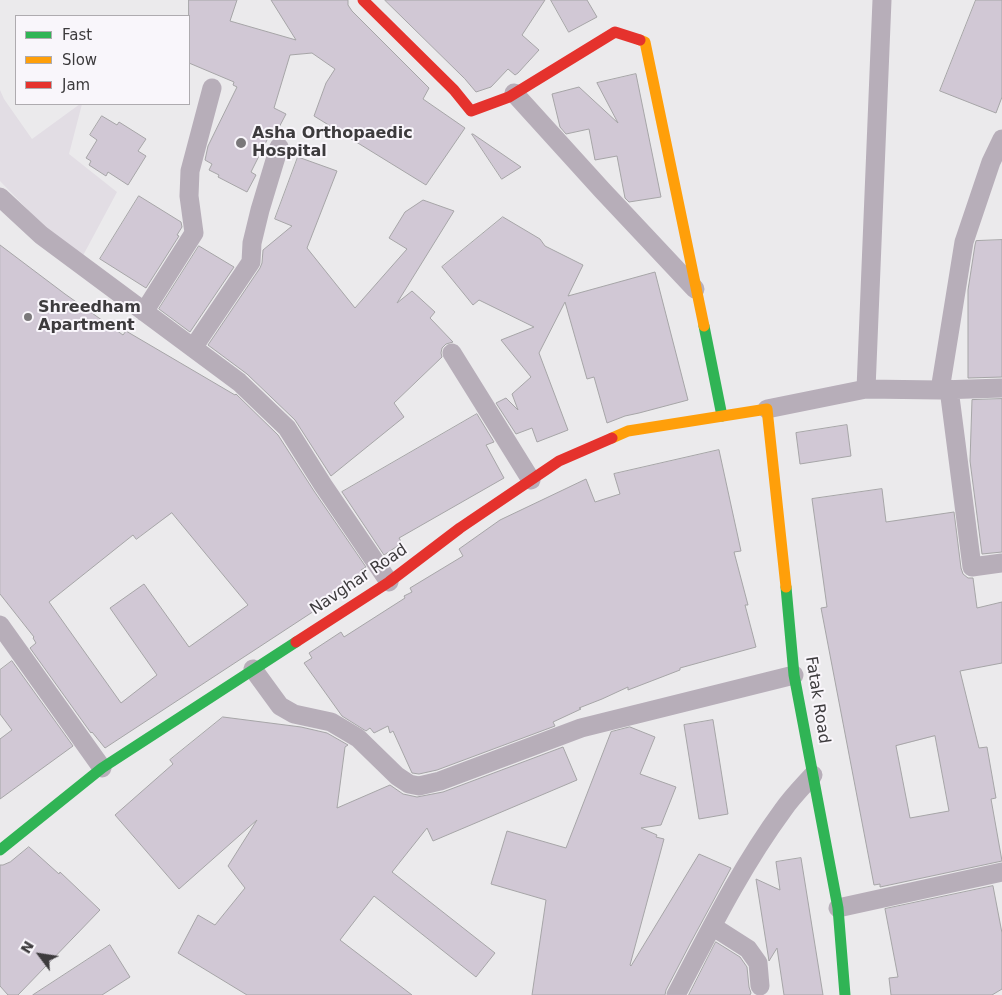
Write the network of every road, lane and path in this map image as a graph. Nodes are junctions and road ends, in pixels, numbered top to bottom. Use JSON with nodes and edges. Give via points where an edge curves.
{"nodes":[{"id":1,"x":363,"y":0,"type":"edge"},
{"id":2,"x":882,"y":0,"type":"edge"},
{"id":3,"x":212,"y":88,"type":"dead end"},
{"id":4,"x":514,"y":93,"type":"junction"},
{"id":5,"x":1002,"y":138,"type":"edge"},
{"id":6,"x":279,"y":146,"type":"dead end"},
{"id":7,"x":0,"y":197,"type":"edge"},
{"id":8,"x":696,"y":291,"type":"junction"},
{"id":9,"x":144,"y":312,"type":"junction"},
{"id":10,"x":193,"y":348,"type":"junction"},
{"id":11,"x":452,"y":353,"type":"dead end"},
{"id":12,"x":1002,"y":388,"type":"edge"},
{"id":13,"x":866,"y":389,"type":"junction"},
{"id":14,"x":944,"y":389,"type":"junction"},
{"id":15,"x":767,"y":409,"type":"junction"},
{"id":16,"x":722,"y":416,"type":"junction"},
{"id":17,"x":531,"y":480,"type":"junction"},
{"id":18,"x":1002,"y":563,"type":"edge"},
{"id":19,"x":390,"y":582,"type":"junction"},
{"id":20,"x":0,"y":625,"type":"edge"},
{"id":21,"x":253,"y":669,"type":"junction"},
{"id":22,"x":794,"y":675,"type":"junction"},
{"id":23,"x":102,"y":768,"type":"junction"},
{"id":24,"x":813,"y":775,"type":"junction"},
{"id":25,"x":0,"y":850,"type":"edge"},
{"id":26,"x":1002,"y":872,"type":"edge"},
{"id":27,"x":838,"y":908,"type":"junction"},
{"id":28,"x":712,"y":926,"type":"junction"},
{"id":29,"x":760,"y":986,"type":"dead end"},
{"id":30,"x":676,"y":995,"type":"edge"},
{"id":31,"x":845,"y":995,"type":"edge"}],
"edges":[{"from":1,"to":4,"type":"main road","via":[[471,111]]},
{"from":2,"to":13,"type":"street"},
{"from":3,"to":9,"type":"street","via":[[190,171],[189,196],[194,233]]},
{"from":4,"to":8,"type":"street"},
{"from":4,"to":8,"type":"main road","via":[[615,32],[645,42]]},
{"from":5,"to":14,"type":"street","via":[[964,242]]},
{"from":6,"to":10,"type":"street","via":[[260,210],[250,262]]},
{"from":7,"to":9,"type":"street","via":[[41,234]]},
{"from":8,"to":16,"type":"main road"},
{"from":9,"to":10,"type":"street"},
{"from":10,"to":19,"type":"street","via":[[239,382],[287,428]]},
{"from":11,"to":17,"type":"street"},
{"from":12,"to":14,"type":"street"},
{"from":13,"to":14,"type":"street"},
{"from":13,"to":15,"type":"street"},
{"from":14,"to":18,"type":"street","via":[[972,567]]},
{"from":15,"to":16,"type":"main road","name":"Navghar Road"},
{"from":15,"to":22,"type":"main road","name":"Fatak Road"},
{"from":16,"to":17,"type":"main road","name":"Navghar Road","via":[[628,431],[558,461]]},
{"from":17,"to":19,"type":"main road","name":"Navghar Road","via":[[460,528]]},
{"from":19,"to":21,"type":"main road","name":"Navghar Road"},
{"from":20,"to":23,"type":"street"},
{"from":21,"to":22,"type":"street","via":[[280,706],[294,714],[332,722],[358,738],[397,776],[419,786],[581,728]]},
{"from":21,"to":23,"type":"main road","name":"Navghar Road"},
{"from":22,"to":24,"type":"main road","name":"Fatak Road"},
{"from":23,"to":25,"type":"main road","name":"Navghar Road"},
{"from":24,"to":27,"type":"main road","name":"Fatak Road"},
{"from":24,"to":28,"type":"street","via":[[784,808],[758,846]]},
{"from":26,"to":27,"type":"street"},
{"from":27,"to":31,"type":"main road","name":"Fatak Road"},
{"from":28,"to":29,"type":"street","via":[[748,949],[758,963]]},
{"from":28,"to":30,"type":"street"}]}
